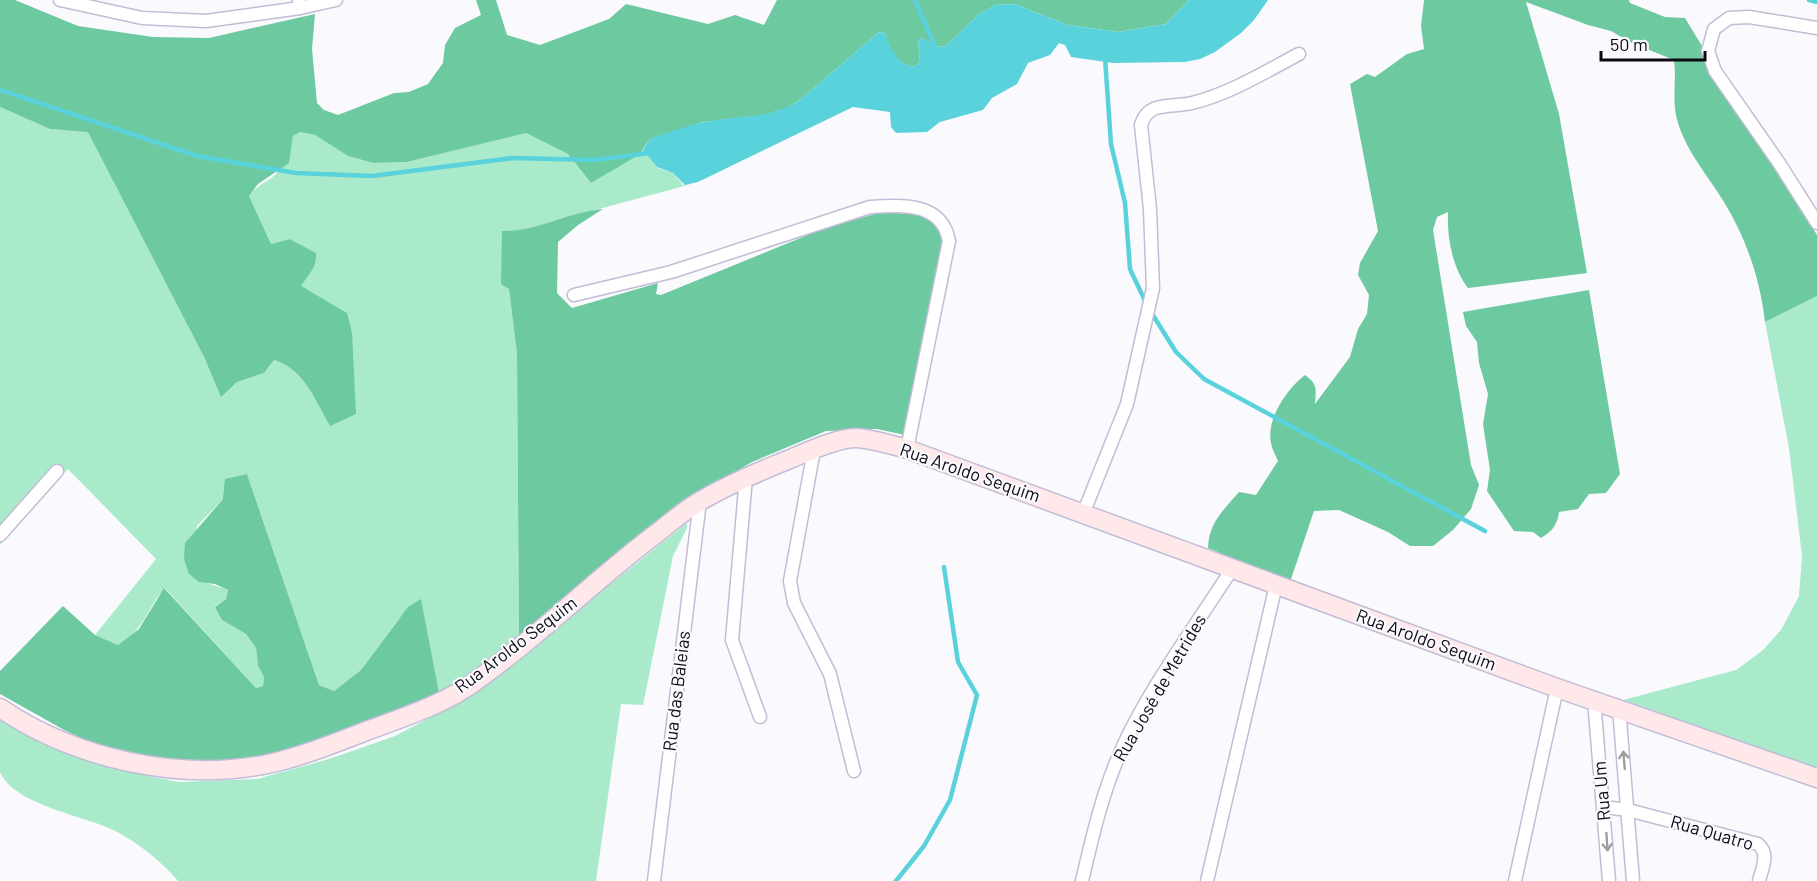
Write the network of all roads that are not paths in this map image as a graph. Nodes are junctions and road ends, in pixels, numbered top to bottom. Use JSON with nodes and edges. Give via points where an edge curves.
{"nodes":[{"id":1,"x":60,"y":0,"type":"edge"},
{"id":2,"x":336,"y":0,"type":"edge"},
{"id":3,"x":300,"y":4,"type":"edge"},
{"id":4,"x":1817,"y":28,"type":"edge"},
{"id":5,"x":1299,"y":54,"type":"dead end"},
{"id":6,"x":1817,"y":224,"type":"edge"},
{"id":7,"x":574,"y":295,"type":"dead end"},
{"id":8,"x":907,"y":449,"type":"junction"},
{"id":9,"x":814,"y":450,"type":"junction"},
{"id":10,"x":57,"y":471,"type":"dead end"},
{"id":11,"x":746,"y":477,"type":"junction"},
{"id":12,"x":700,"y":501,"type":"junction"},
{"id":13,"x":1083,"y":514,"type":"junction"},
{"id":14,"x":0,"y":535,"type":"edge"},
{"id":15,"x":1233,"y":569,"type":"junction"},
{"id":16,"x":1276,"y":585,"type":"junction"},
{"id":17,"x":1557,"y":688,"type":"junction"},
{"id":18,"x":1594,"y":700,"type":"junction"},
{"id":19,"x":0,"y":708,"type":"edge"},
{"id":20,"x":1618,"y":708,"type":"junction"},
{"id":21,"x":760,"y":717,"type":"dead end"},
{"id":22,"x":854,"y":771,"type":"dead end"},
{"id":23,"x":1817,"y":778,"type":"edge"},
{"id":24,"x":1604,"y":807,"type":"junction"},
{"id":25,"x":1628,"y":810,"type":"junction"},
{"id":26,"x":654,"y":881,"type":"edge"},
{"id":27,"x":1082,"y":881,"type":"edge"},
{"id":28,"x":1207,"y":881,"type":"edge"},
{"id":29,"x":1515,"y":881,"type":"edge"},
{"id":30,"x":1609,"y":881,"type":"edge"},
{"id":31,"x":1633,"y":881,"type":"edge"},
{"id":32,"x":1759,"y":881,"type":"edge"}],
"edges":[{"from":1,"to":3,"type":"street","via":[[142,18],[206,21]]},
{"from":2,"to":3,"type":"street"},
{"from":4,"to":6,"type":"street","via":[[1749,17],[1730,18],[1722,21],[1710,39],[1708,51],[1715,71]]},
{"from":5,"to":13,"type":"street","via":[[1253,79],[1195,103],[1150,109],[1144,115],[1141,124],[1153,288],[1127,404]]},
{"from":7,"to":8,"type":"street","via":[[671,272],[870,207],[899,205],[933,213],[943,220],[948,241]]},
{"from":8,"to":9,"type":"street","name":"Rua Aroldo Sequim","via":[[855,438]]},
{"from":8,"to":13,"type":"street","name":"Rua Aroldo Sequim"},
{"from":9,"to":11,"type":"street","name":"Rua Aroldo Sequim"},
{"from":9,"to":22,"type":"street","via":[[790,581],[794,603],[830,674]]},
{"from":10,"to":14,"type":"street"},
{"from":11,"to":12,"type":"street","name":"Rua Aroldo Sequim"},
{"from":11,"to":21,"type":"street","via":[[732,640]]},
{"from":12,"to":19,"type":"street","name":"Rua Aroldo Sequim","via":[[465,688],[399,719],[270,764],[233,770],[181,770],[130,762],[83,748]]},
{"from":12,"to":26,"type":"street","name":"Rua das Baleias"},
{"from":13,"to":15,"type":"street","name":"Rua Aroldo Sequim"},
{"from":15,"to":16,"type":"street","name":"Rua Aroldo Sequim"},
{"from":15,"to":27,"type":"street","name":"Rua José de Metrides","via":[[1121,751],[1107,785]]},
{"from":16,"to":17,"type":"street","name":"Rua Aroldo Sequim"},
{"from":16,"to":28,"type":"street"},
{"from":17,"to":18,"type":"street","name":"Rua Aroldo Sequim"},
{"from":17,"to":29,"type":"street"},
{"from":18,"to":20,"type":"street","name":"Rua Aroldo Sequim"},
{"from":18,"to":24,"type":"street","name":"Rua Um"},
{"from":20,"to":23,"type":"street","name":"Rua Aroldo Sequim"},
{"from":25,"to":20,"type":"street","name":"Rua Um","one_way":true},
{"from":24,"to":25,"type":"street","name":"Rua Quatro"},
{"from":24,"to":30,"type":"street","name":"Rua Um","one_way":true},
{"from":25,"to":31,"type":"street","name":"Rua Um"},
{"from":25,"to":32,"type":"street","name":"Rua Quatro","via":[[1758,844],[1765,856]]}]}
